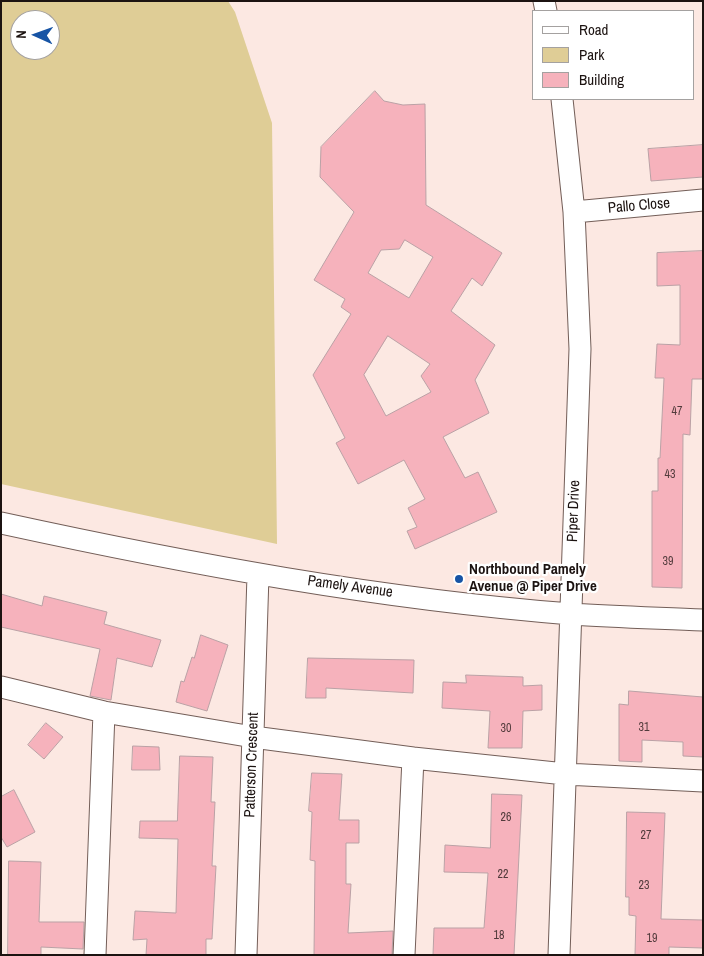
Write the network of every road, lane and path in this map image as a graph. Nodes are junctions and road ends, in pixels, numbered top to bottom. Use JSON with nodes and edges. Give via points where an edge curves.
{"nodes":[{"id":1,"x":562,"y":100,"type":"edge"},
{"id":2,"x":703,"y":200,"type":"edge"},
{"id":3,"x":574,"y":212,"type":"junction"},
{"id":4,"x":1,"y":523,"type":"edge"},
{"id":5,"x":258,"y":575,"type":"junction"},
{"id":6,"x":571,"y":614,"type":"junction"},
{"id":7,"x":703,"y":620,"type":"edge"},
{"id":8,"x":1,"y":687,"type":"edge"},
{"id":9,"x":104,"y":712,"type":"junction"},
{"id":10,"x":253,"y":738,"type":"junction"},
{"id":11,"x":413,"y":758,"type":"junction"},
{"id":12,"x":565,"y":774,"type":"junction"},
{"id":13,"x":703,"y":781,"type":"edge"},
{"id":14,"x":95,"y":955,"type":"edge"},
{"id":15,"x":246,"y":955,"type":"edge"},
{"id":16,"x":404,"y":955,"type":"edge"},
{"id":17,"x":559,"y":955,"type":"edge"}],
"edges":[{"from":1,"to":3,"type":"street","name":"Piper Drive"},
{"from":2,"to":3,"type":"street","name":"Pallo Close"},
{"from":3,"to":6,"type":"street","name":"Piper Drive","via":[[580,349]]},
{"from":4,"to":5,"type":"street","name":"Pamely Avenue"},
{"from":5,"to":6,"type":"street","name":"Pamely Avenue"},
{"from":5,"to":10,"type":"street","name":"Patterson Crescent"},
{"from":6,"to":7,"type":"street","name":"Pamely Avenue"},
{"from":6,"to":12,"type":"street","name":"Piper Drive"},
{"from":8,"to":9,"type":"street"},
{"from":9,"to":10,"type":"street"},
{"from":9,"to":14,"type":"street"},
{"from":10,"to":11,"type":"street"},
{"from":10,"to":15,"type":"street","name":"Patterson Crescent"},
{"from":11,"to":12,"type":"street"},
{"from":11,"to":16,"type":"street"},
{"from":12,"to":13,"type":"street"},
{"from":12,"to":17,"type":"street","name":"Piper Drive"}]}
